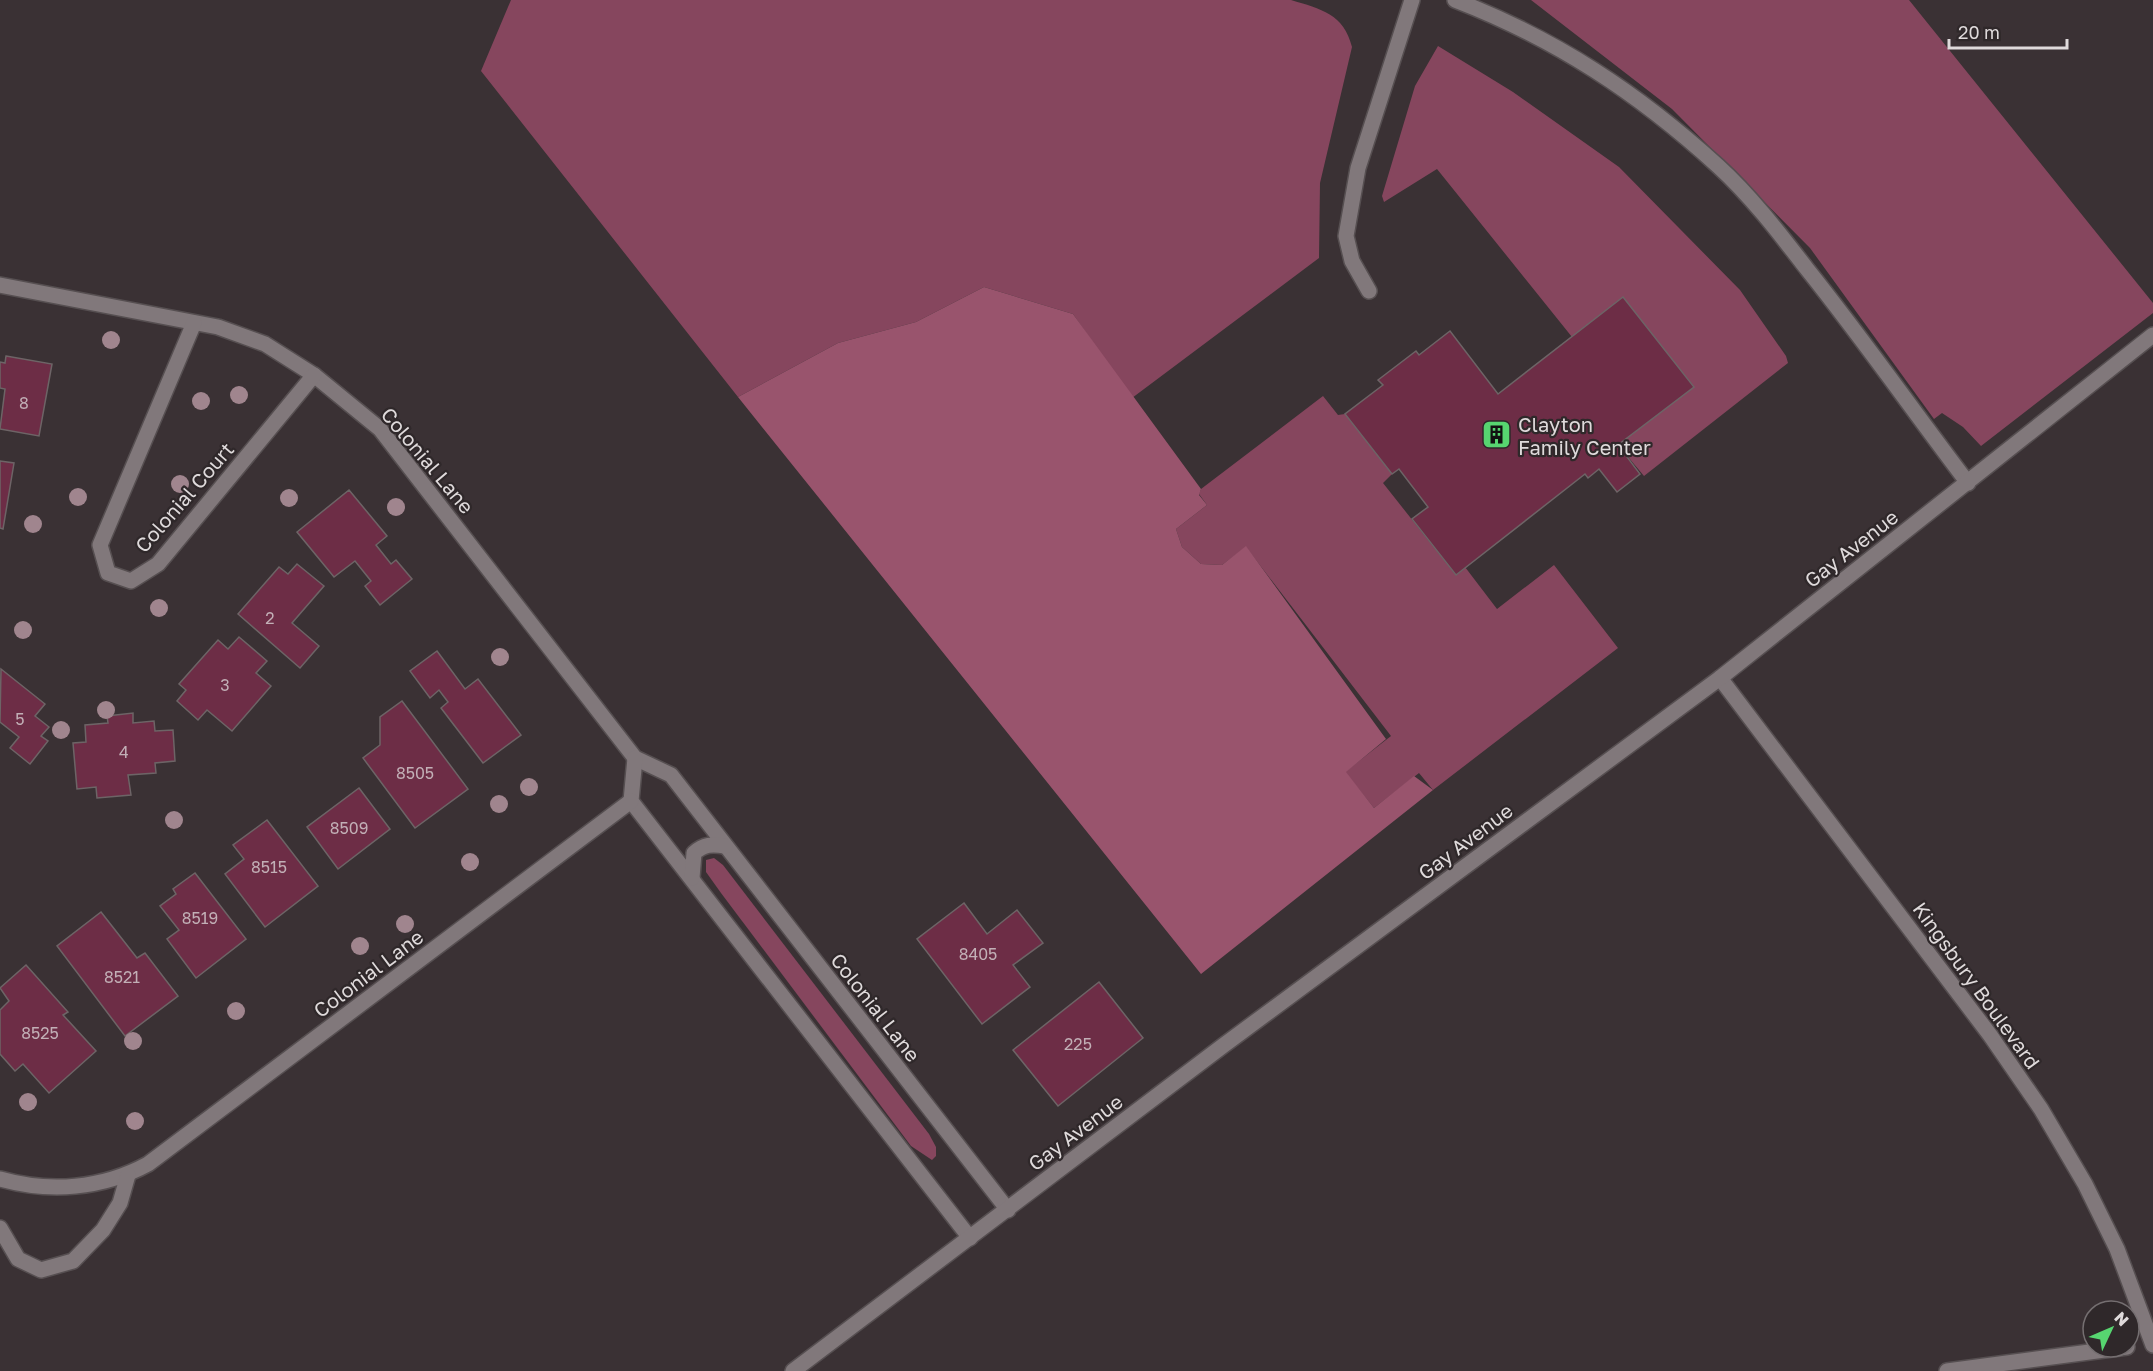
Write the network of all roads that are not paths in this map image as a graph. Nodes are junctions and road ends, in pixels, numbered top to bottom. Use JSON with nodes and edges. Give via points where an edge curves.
{"nodes":[{"id":1,"x":1412,"y":0,"type":"edge"},
{"id":2,"x":1455,"y":0,"type":"edge"},
{"id":3,"x":0,"y":285,"type":"edge"},
{"id":4,"x":1369,"y":291,"type":"dead end"},
{"id":5,"x":194,"y":323,"type":"junction"},
{"id":6,"x":2153,"y":335,"type":"edge"},
{"id":7,"x":314,"y":375,"type":"junction"},
{"id":8,"x":1968,"y":483,"type":"junction"},
{"id":9,"x":1720,"y":678,"type":"junction"},
{"id":10,"x":635,"y":758,"type":"junction"},
{"id":11,"x":632,"y":801,"type":"junction"},
{"id":12,"x":725,"y":846,"type":"junction"},
{"id":13,"x":692,"y":878,"type":"junction"},
{"id":14,"x":128,"y":1175,"type":"junction"},
{"id":15,"x":0,"y":1179,"type":"edge"},
{"id":16,"x":1008,"y":1210,"type":"junction"},
{"id":17,"x":0,"y":1228,"type":"edge"},
{"id":18,"x":970,"y":1238,"type":"junction"},
{"id":19,"x":2153,"y":1344,"type":"edge"},
{"id":20,"x":2081,"y":1353,"type":"edge"},
{"id":21,"x":793,"y":1371,"type":"edge"},
{"id":22,"x":1947,"y":1371,"type":"edge"}],
"edges":[{"from":1,"to":4,"type":"street","via":[[1358,168],[1346,237],[1352,261]]},
{"from":2,"to":8,"type":"street","via":[[1566,51],[1643,103],[1720,167],[1782,236]]},
{"from":3,"to":5,"type":"street","name":"Colonial Lane"},
{"from":5,"to":7,"type":"street","name":"Colonial Lane","via":[[265,344]]},
{"from":5,"to":7,"type":"street","name":"Colonial Court","via":[[100,545],[108,573],[131,581],[158,564]]},
{"from":6,"to":8,"type":"street","name":"Gay Avenue"},
{"from":7,"to":10,"type":"street","name":"Colonial Lane","via":[[380,429]]},
{"from":8,"to":9,"type":"street","name":"Gay Avenue"},
{"from":9,"to":16,"type":"street","name":"Gay Avenue"},
{"from":9,"to":19,"type":"street","name":"Kingsbury Boulevard","via":[[1990,1035],[2041,1109],[2117,1249]]},
{"from":10,"to":11,"type":"street"},
{"from":10,"to":12,"type":"street","name":"Colonial Lane","via":[[671,775]]},
{"from":11,"to":13,"type":"street"},
{"from":11,"to":14,"type":"street","name":"Colonial Lane","via":[[148,1164]]},
{"from":12,"to":13,"type":"street","via":[[701,846],[694,853]]},
{"from":12,"to":16,"type":"street","name":"Colonial Lane"},
{"from":13,"to":18,"type":"street"},
{"from":14,"to":15,"type":"street","name":"Colonial Lane","via":[[84,1187],[21,1185]]},
{"from":14,"to":17,"type":"street","via":[[120,1203],[103,1230],[72,1261],[41,1270],[18,1259]]},
{"from":16,"to":18,"type":"street","name":"Gay Avenue"},
{"from":18,"to":21,"type":"street","name":"Gay Avenue"},
{"from":20,"to":22,"type":"street"}]}
